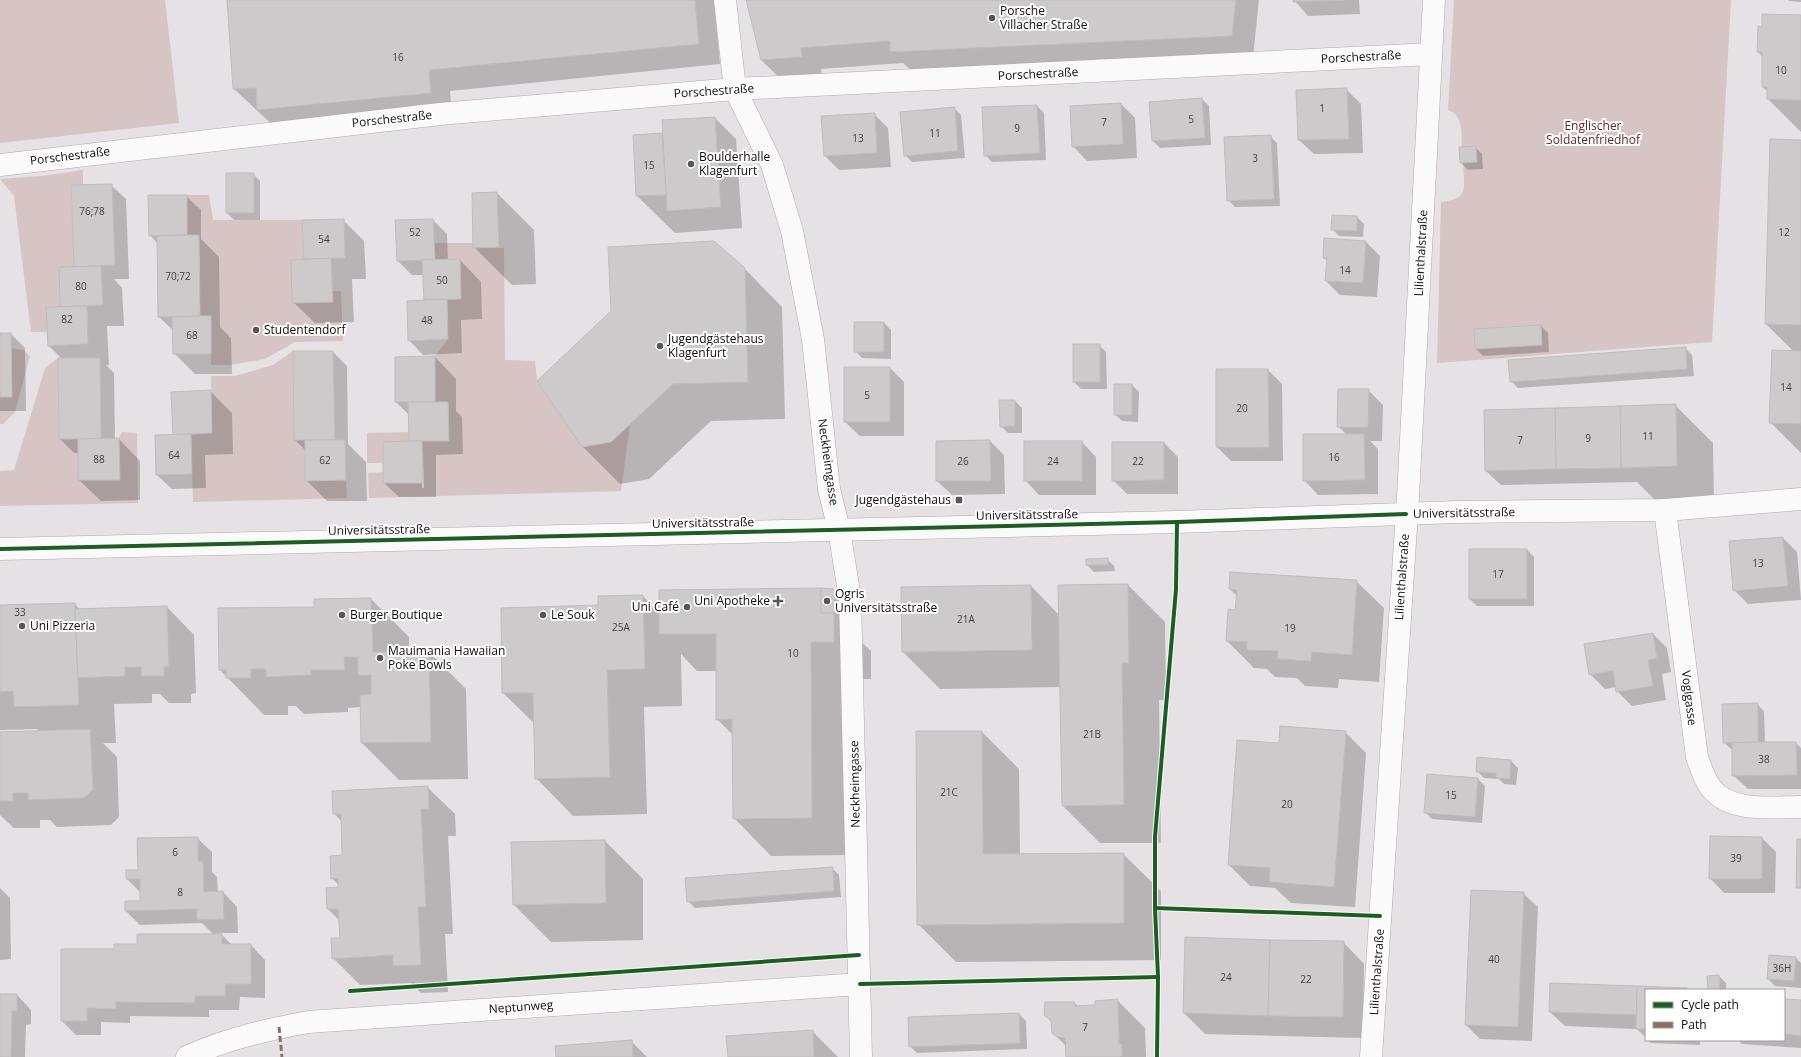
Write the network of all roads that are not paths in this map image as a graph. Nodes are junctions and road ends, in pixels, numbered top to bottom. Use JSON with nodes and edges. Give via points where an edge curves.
{"nodes":[{"id":1,"x":725,"y":0,"type":"edge"},
{"id":2,"x":1434,"y":0,"type":"edge"},
{"id":3,"x":1432,"y":54,"type":"junction"},
{"id":4,"x":735,"y":89,"type":"junction"},
{"id":5,"x":0,"y":165,"type":"edge"},
{"id":6,"x":1801,"y":499,"type":"edge"},
{"id":7,"x":1665,"y":510,"type":"junction"},
{"id":8,"x":1406,"y":514,"type":"junction"},
{"id":9,"x":839,"y":530,"type":"junction"},
{"id":10,"x":0,"y":549,"type":"edge"},
{"id":11,"x":1801,"y":807,"type":"edge"},
{"id":12,"x":860,"y":984,"type":"junction"},
{"id":13,"x":187,"y":1057,"type":"edge"},
{"id":14,"x":861,"y":1057,"type":"edge"},
{"id":15,"x":1371,"y":1057,"type":"edge"}],
"edges":[{"from":1,"to":4,"type":"street","name":"Neckheimgasse"},
{"from":2,"to":3,"type":"street","name":"Lilienthalstraße"},
{"from":3,"to":4,"type":"street","name":"Porschestraße"},
{"from":3,"to":8,"type":"street","name":"Lilienthalstraße"},
{"from":4,"to":5,"type":"street","name":"Porschestraße","via":[[440,114]]},
{"from":4,"to":9,"type":"street","name":"Neckheimgasse","via":[[772,164],[792,231],[813,339],[829,489]]},
{"from":6,"to":7,"type":"street","name":"Universitätsstraße"},
{"from":7,"to":8,"type":"street","name":"Universitätsstraße"},
{"from":7,"to":11,"type":"street","name":"Voglgasse","via":[[1697,758],[1703,776],[1712,789],[1725,800],[1745,806]]},
{"from":8,"to":9,"type":"street","name":"Universitätsstraße"},
{"from":8,"to":15,"type":"street","name":"Lilienthalstraße"},
{"from":9,"to":10,"type":"street","name":"Universitätsstraße"},
{"from":9,"to":12,"type":"street","name":"Neckheimgasse","via":[[850,598]]},
{"from":12,"to":13,"type":"street","name":"Neptunweg","via":[[308,1022],[264,1030]]},
{"from":12,"to":14,"type":"street","name":"Neckheimgasse"}]}
